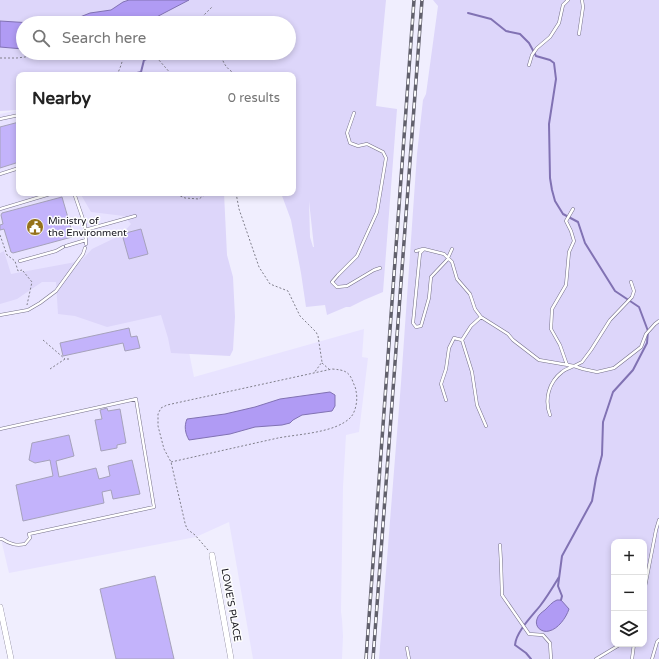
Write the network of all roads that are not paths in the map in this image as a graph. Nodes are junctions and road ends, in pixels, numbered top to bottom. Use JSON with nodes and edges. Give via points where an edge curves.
{"nodes":[{"id":1,"x":568,"y":0,"type":"edge"},
{"id":2,"x":582,"y":0,"type":"edge"},
{"id":3,"x":579,"y":34,"type":"dead end"},
{"id":4,"x":529,"y":65,"type":"dead end"},
{"id":5,"x":354,"y":113,"type":"dead end"},
{"id":6,"x":16,"y":116,"type":"edge"},
{"id":7,"x":0,"y":119,"type":"edge"},
{"id":8,"x":16,"y":169,"type":"edge"},
{"id":9,"x":0,"y":174,"type":"edge"},
{"id":10,"x":43,"y":196,"type":"edge"},
{"id":11,"x":75,"y":196,"type":"edge"},
{"id":12,"x":0,"y":209,"type":"edge"},
{"id":13,"x":573,"y":209,"type":"dead end"},
{"id":14,"x":134,"y":216,"type":"dead end"},
{"id":15,"x":85,"y":230,"type":"junction"},
{"id":16,"x":86,"y":240,"type":"junction"},
{"id":17,"x":424,"y":249,"type":"junction"},
{"id":18,"x":452,"y":249,"type":"dead end"},
{"id":19,"x":416,"y":251,"type":"dead end"},
{"id":20,"x":448,"y":258,"type":"junction"},
{"id":21,"x":20,"y":261,"type":"dead end"},
{"id":22,"x":380,"y":268,"type":"dead end"},
{"id":23,"x":631,"y":282,"type":"dead end"},
{"id":24,"x":0,"y":315,"type":"edge"},
{"id":25,"x":481,"y":318,"type":"junction"},
{"id":26,"x":659,"y":321,"type":"edge"},
{"id":27,"x":462,"y":340,"type":"junction"},
{"id":28,"x":567,"y":365,"type":"junction"},
{"id":29,"x":574,"y":366,"type":"junction"},
{"id":30,"x":446,"y":400,"type":"dead end"},
{"id":31,"x":550,"y":415,"type":"dead end"},
{"id":32,"x":486,"y":426,"type":"dead end"},
{"id":33,"x":0,"y":429,"type":"edge"},
{"id":34,"x":659,"y":520,"type":"edge"},
{"id":35,"x":0,"y":539,"type":"edge"},
{"id":36,"x":500,"y":545,"type":"dead end"},
{"id":37,"x":212,"y":555,"type":"road end"},
{"id":38,"x":647,"y":576,"type":"edge"},
{"id":39,"x":0,"y":607,"type":"edge"},
{"id":40,"x":659,"y":640,"type":"edge"},
{"id":41,"x":616,"y":647,"type":"edge"},
{"id":42,"x":634,"y":647,"type":"edge"},
{"id":43,"x":407,"y":648,"type":"dead end"},
{"id":44,"x":11,"y":659,"type":"edge"},
{"id":45,"x":231,"y":659,"type":"edge"},
{"id":46,"x":409,"y":659,"type":"edge"},
{"id":47,"x":551,"y":659,"type":"edge"},
{"id":48,"x":596,"y":659,"type":"edge"},
{"id":49,"x":632,"y":659,"type":"edge"},
{"id":50,"x":652,"y":659,"type":"edge"}],
"edges":[{"from":1,"to":4,"type":"lane","via":[[563,5],[558,23],[550,37],[536,48]]},
{"from":2,"to":3,"type":"lane"},
{"from":5,"to":22,"type":"lane","via":[[347,133],[350,144],[367,144],[383,152],[386,158],[377,212],[357,256],[332,282],[337,287],[347,286]]},
{"from":6,"to":7,"type":"lane"},
{"from":8,"to":9,"type":"lane"},
{"from":10,"to":12,"type":"lane"},
{"from":11,"to":15,"type":"lane"},
{"from":13,"to":28,"type":"lane","via":[[566,221],[574,241],[569,252],[566,285],[552,309],[551,329]]},
{"from":14,"to":15,"type":"lane"},
{"from":15,"to":16,"type":"lane"},
{"from":16,"to":21,"type":"lane"},
{"from":16,"to":24,"type":"lane","via":[[83,254],[56,291],[28,310]]},
{"from":17,"to":19,"type":"lane"},
{"from":17,"to":20,"type":"lane","via":[[444,254]]},
{"from":17,"to":20,"type":"lane","via":[[420,254],[414,306],[413,323],[416,327],[421,326],[429,298],[431,277]]},
{"from":18,"to":20,"type":"lane"},
{"from":20,"to":25,"type":"lane","via":[[452,262],[457,279],[470,294]]},
{"from":23,"to":29,"type":"lane","via":[[634,291],[632,297],[610,320],[582,362]]},
{"from":25,"to":27,"type":"lane","via":[[471,326]]},
{"from":25,"to":28,"type":"lane","via":[[508,334],[539,360]]},
{"from":26,"to":29,"type":"lane","via":[[646,334],[641,347],[614,368],[597,372]]},
{"from":27,"to":30,"type":"lane","via":[[454,338],[449,348],[441,384]]},
{"from":27,"to":32,"type":"lane","via":[[472,372],[477,405]]},
{"from":28,"to":29,"type":"lane"},
{"from":29,"to":31,"type":"lane","via":[[563,372],[552,384],[547,397]]},
{"from":33,"to":35,"type":"lane","via":[[136,399],[154,507],[29,534],[30,538],[25,544],[19,546]]},
{"from":34,"to":38,"type":"lane"},
{"from":36,"to":47,"type":"lane","via":[[502,595],[529,634],[543,635],[550,643]]},
{"from":37,"to":45,"type":"street","name":"LOWE'S PLACE"},
{"from":39,"to":44,"type":"street"},
{"from":40,"to":50,"type":"lane"},
{"from":41,"to":48,"type":"lane"},
{"from":42,"to":49,"type":"lane"},
{"from":43,"to":46,"type":"lane"}]}
